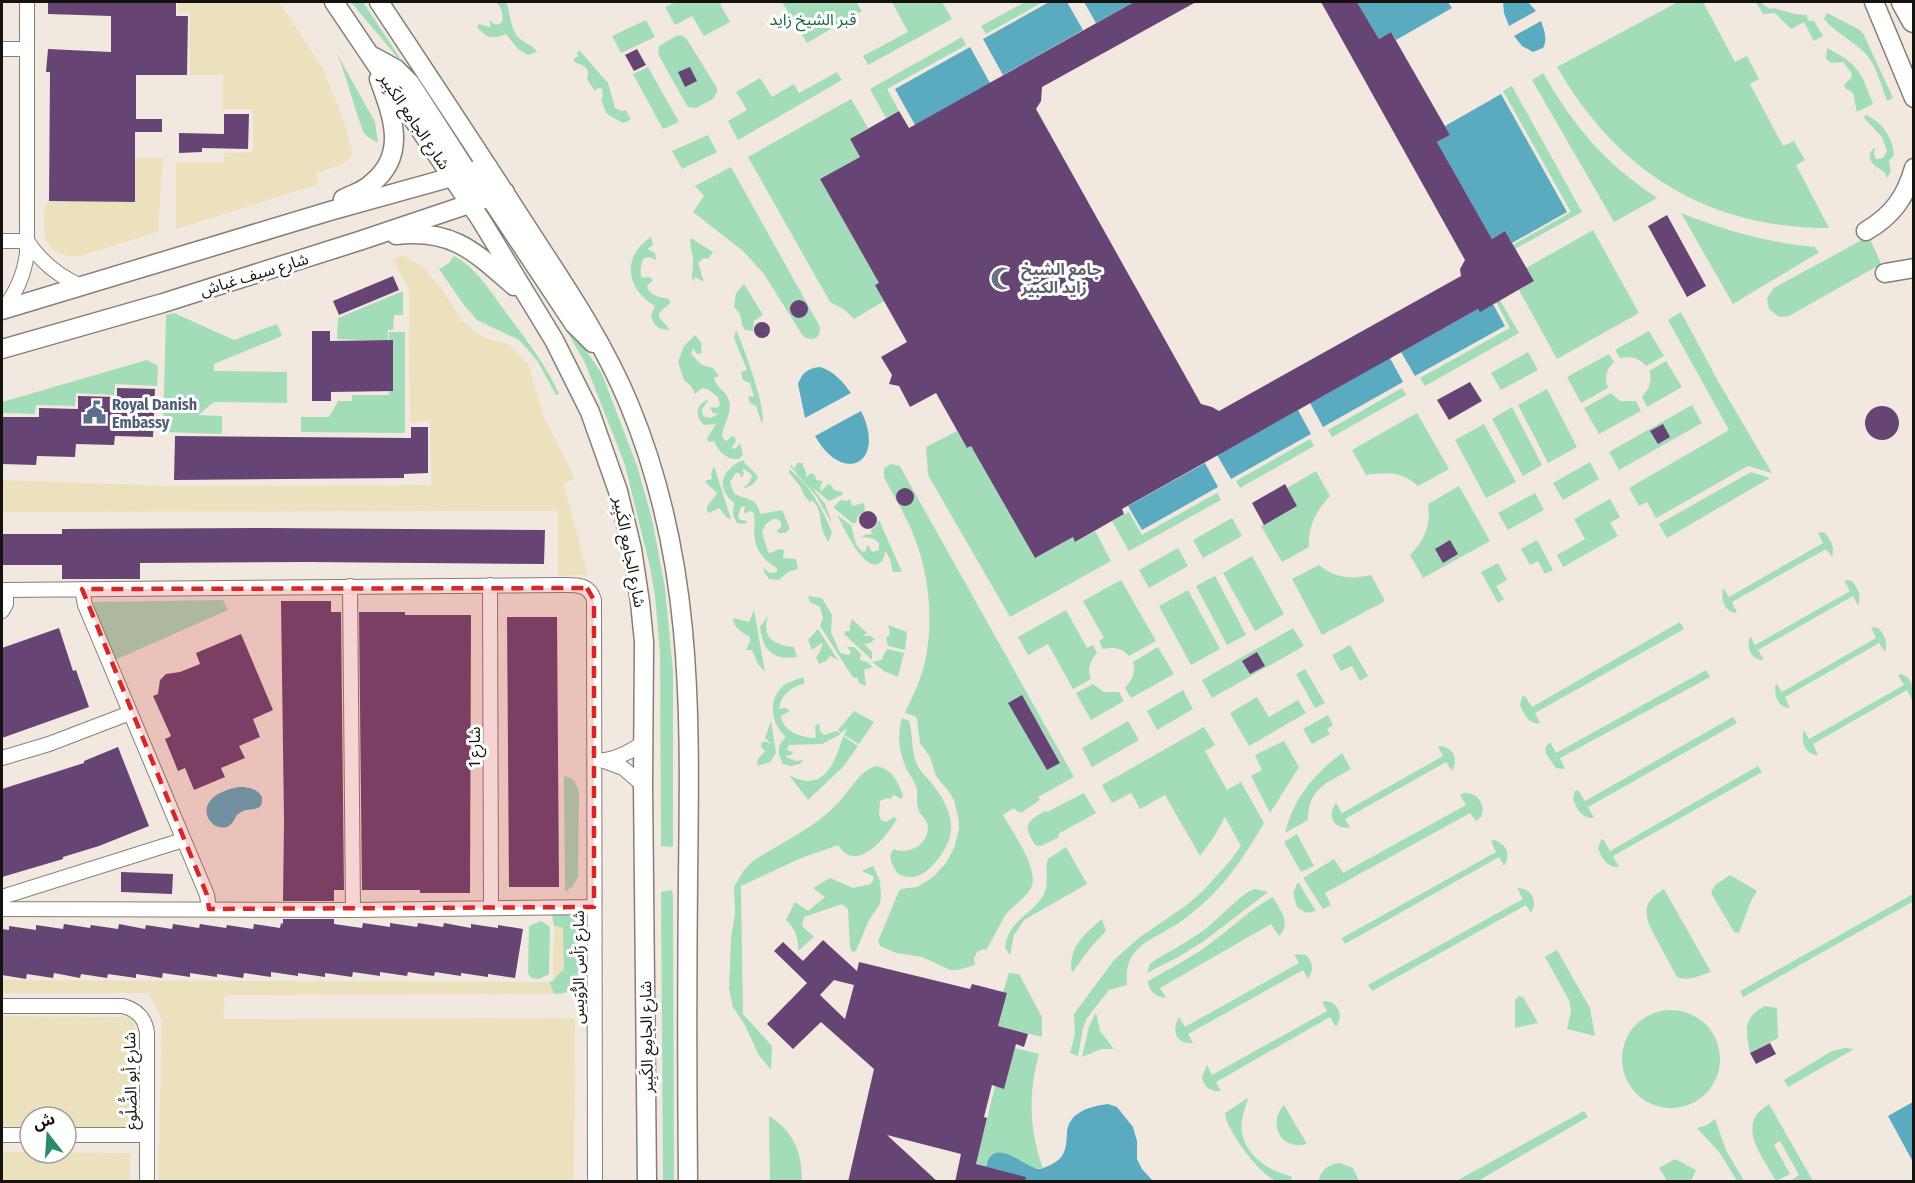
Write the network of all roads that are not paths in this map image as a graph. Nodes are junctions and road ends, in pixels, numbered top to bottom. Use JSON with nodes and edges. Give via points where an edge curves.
{"nodes":[{"id":1,"x":27,"y":2,"type":"edge"},
{"id":2,"x":334,"y":2,"type":"edge"},
{"id":3,"x":379,"y":2,"type":"edge"},
{"id":4,"x":1874,"y":2,"type":"edge"},
{"id":5,"x":1905,"y":2,"type":"edge"},
{"id":6,"x":1914,"y":20,"type":"edge"},
{"id":7,"x":2,"y":49,"type":"edge"},
{"id":8,"x":27,"y":49,"type":"junction"},
{"id":9,"x":370,"y":55,"type":"junction"},
{"id":10,"x":1914,"y":98,"type":"edge"},
{"id":11,"x":488,"y":167,"type":"junction"},
{"id":12,"x":1914,"y":168,"type":"edge"},
{"id":13,"x":461,"y":175,"type":"junction"},
{"id":14,"x":498,"y":194,"type":"junction"},
{"id":15,"x":470,"y":204,"type":"junction"},
{"id":16,"x":330,"y":211,"type":"junction"},
{"id":17,"x":1866,"y":231,"type":"dead end"},
{"id":18,"x":367,"y":238,"type":"junction"},
{"id":19,"x":2,"y":241,"type":"edge"},
{"id":20,"x":27,"y":241,"type":"junction"},
{"id":21,"x":1914,"y":268,"type":"edge"},
{"id":22,"x":1885,"y":273,"type":"dead end"},
{"id":23,"x":81,"y":286,"type":"junction"},
{"id":24,"x":525,"y":295,"type":"junction"},
{"id":25,"x":2,"y":310,"type":"edge"},
{"id":26,"x":2,"y":349,"type":"edge"},
{"id":27,"x":490,"y":585,"type":"junction"},
{"id":28,"x":350,"y":586,"type":"junction"},
{"id":29,"x":82,"y":589,"type":"junction"},
{"id":30,"x":4,"y":590,"type":"edge"},
{"id":31,"x":2,"y":611,"type":"edge"},
{"id":32,"x":130,"y":713,"type":"junction"},
{"id":33,"x":644,"y":742,"type":"junction"},
{"id":34,"x":2,"y":758,"type":"edge"},
{"id":35,"x":599,"y":761,"type":"junction"},
{"id":36,"x":643,"y":785,"type":"junction"},
{"id":37,"x":183,"y":840,"type":"junction"},
{"id":38,"x":2,"y":897,"type":"edge"},
{"id":39,"x":594,"y":907,"type":"junction"},
{"id":40,"x":491,"y":908,"type":"junction"},
{"id":41,"x":2,"y":909,"type":"edge"},
{"id":42,"x":208,"y":909,"type":"junction"},
{"id":43,"x":353,"y":910,"type":"junction"},
{"id":44,"x":2,"y":1006,"type":"edge"},
{"id":45,"x":2,"y":1135,"type":"edge"},
{"id":46,"x":18,"y":1135,"type":"edge"},
{"id":47,"x":78,"y":1135,"type":"edge"},
{"id":48,"x":147,"y":1135,"type":"junction"},
{"id":49,"x":147,"y":1182,"type":"edge"},
{"id":50,"x":595,"y":1182,"type":"edge"},
{"id":51,"x":647,"y":1182,"type":"edge"},
{"id":52,"x":688,"y":1182,"type":"edge"}],
"edges":[{"from":1,"to":8,"type":"street"},
{"from":2,"to":9,"type":"main road","name":"شارع الجامِع الكَبِير"},
{"from":3,"to":11,"type":"main road"},
{"from":4,"to":10,"type":"main road"},
{"from":5,"to":6,"type":"highway"},
{"from":7,"to":8,"type":"street"},
{"from":8,"to":20,"type":"street"},
{"from":9,"to":13,"type":"main road","name":"شارع الجامِع الكَبِير"},
{"from":9,"to":16,"type":"main road","via":[[393,121],[393,150],[378,178],[339,201]]},
{"from":11,"to":13,"type":"main road"},
{"from":11,"to":14,"type":"main road"},
{"from":12,"to":17,"type":"main road","via":[[1898,205]]},
{"from":13,"to":14,"type":"main road"},
{"from":13,"to":15,"type":"main road","name":"شارع الجامِع الكَبِير"},
{"from":13,"to":16,"type":"main road"},
{"from":14,"to":15,"type":"main road","name":"شارع سيف غباش"},
{"from":14,"to":52,"type":"main road","via":[[593,329],[604,351],[629,403],[653,470],[671,541],[680,594],[690,735]]},
{"from":15,"to":18,"type":"main road","name":"شارع سيف غباش"},
{"from":15,"to":24,"type":"main road","name":"شارع الجامِع الكَبِير"},
{"from":16,"to":23,"type":"main road"},
{"from":18,"to":24,"type":"main road","via":[[420,234],[449,239],[472,251]]},
{"from":18,"to":26,"type":"main road","name":"شارع سيف غباش"},
{"from":19,"to":20,"type":"street"},
{"from":20,"to":23,"type":"street","via":[[49,267]]},
{"from":20,"to":25,"type":"street","via":[[22,278]]},
{"from":21,"to":22,"type":"main road"},
{"from":23,"to":25,"type":"main road"},
{"from":24,"to":33,"type":"main road","name":"شارع الجامِع الكَبِير","via":[[554,340],[590,412],[624,512],[644,642]]},
{"from":27,"to":28,"type":"street"},
{"from":27,"to":35,"type":"street","name":"شارع رَأس الرُّوَيس","via":[[581,585],[591,593]]},
{"from":27,"to":40,"type":"street","name":"شارع 1"},
{"from":28,"to":29,"type":"street"},
{"from":28,"to":43,"type":"street"},
{"from":29,"to":30,"type":"street"},
{"from":29,"to":32,"type":"street"},
{"from":30,"to":31,"type":"street","via":[[6,604]]},
{"from":32,"to":34,"type":"street"},
{"from":32,"to":37,"type":"street"},
{"from":33,"to":35,"type":"street","via":[[627,753]]},
{"from":33,"to":36,"type":"main road","name":"شارع الجامِع الكَبِير"},
{"from":35,"to":36,"type":"street","via":[[623,768]]},
{"from":35,"to":39,"type":"street","name":"شارع رَأس الرُّوَيس"},
{"from":36,"to":51,"type":"main road","name":"شارع الجامِع الكَبِير"},
{"from":37,"to":38,"type":"street"},
{"from":37,"to":42,"type":"street","via":[[207,895]]},
{"from":39,"to":40,"type":"street"},
{"from":39,"to":50,"type":"street","name":"شارع رَأس الرُّوَيس"},
{"from":40,"to":43,"type":"street"},
{"from":41,"to":42,"type":"street"},
{"from":42,"to":43,"type":"street"},
{"from":44,"to":48,"type":"street","name":"شارع أبو الضُّلُوع","via":[[123,1006],[138,1012],[147,1033]]},
{"from":45,"to":46,"type":"street"},
{"from":47,"to":48,"type":"street"},
{"from":48,"to":49,"type":"street","name":"شارع أبو الضُّلُوع"}]}
